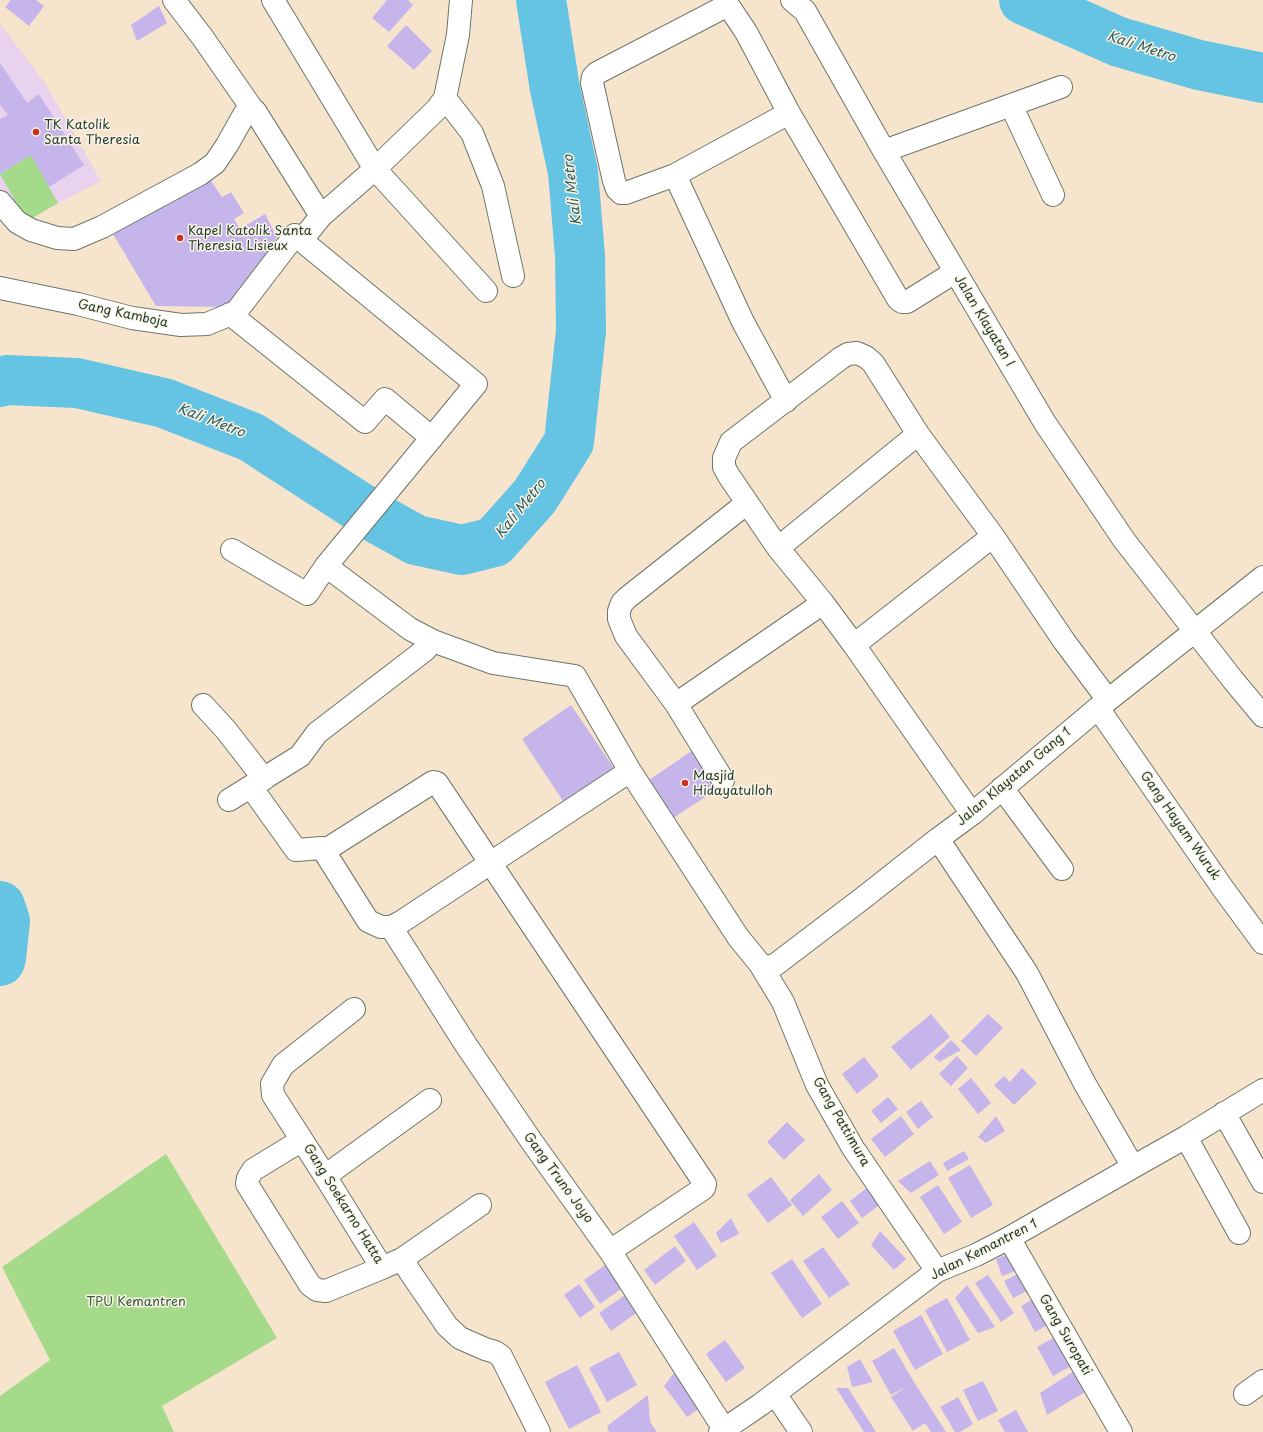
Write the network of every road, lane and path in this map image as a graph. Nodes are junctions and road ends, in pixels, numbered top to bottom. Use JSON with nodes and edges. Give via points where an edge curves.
{"nodes":[{"id":1,"x":174,"y":0,"type":"edge"},
{"id":2,"x":273,"y":0,"type":"edge"},
{"id":3,"x":462,"y":0,"type":"edge"},
{"id":4,"x":792,"y":0,"type":"edge"},
{"id":5,"x":726,"y":2,"type":"edge"},
{"id":6,"x":1061,"y":87,"type":"dead end"},
{"id":7,"x":445,"y":98,"type":"junction"},
{"id":8,"x":1011,"y":105,"type":"junction"},
{"id":9,"x":253,"y":110,"type":"junction"},
{"id":10,"x":789,"y":113,"type":"junction"},
{"id":11,"x":884,"y":151,"type":"junction"},
{"id":12,"x":376,"y":169,"type":"junction"},
{"id":13,"x":675,"y":175,"type":"junction"},
{"id":14,"x":1053,"y":195,"type":"dead end"},
{"id":15,"x":0,"y":202,"type":"edge"},
{"id":16,"x":321,"y":216,"type":"junction"},
{"id":17,"x":302,"y":240,"type":"junction"},
{"id":18,"x":955,"y":272,"type":"junction"},
{"id":19,"x":513,"y":276,"type":"dead end"},
{"id":20,"x":0,"y":288,"type":"edge"},
{"id":21,"x":486,"y":291,"type":"dead end"},
{"id":22,"x":230,"y":314,"type":"junction"},
{"id":23,"x":786,"y":401,"type":"junction"},
{"id":24,"x":918,"y":434,"type":"junction"},
{"id":25,"x":432,"y":438,"type":"junction"},
{"id":26,"x":747,"y":502,"type":"junction"},
{"id":27,"x":993,"y":536,"type":"junction"},
{"id":28,"x":778,"y":548,"type":"junction"},
{"id":29,"x":232,"y":550,"type":"dead end"},
{"id":30,"x":326,"y":566,"type":"junction"},
{"id":31,"x":1263,"y":577,"type":"edge"},
{"id":32,"x":823,"y":603,"type":"junction"},
{"id":33,"x":1194,"y":630,"type":"junction"},
{"id":34,"x":433,"y":641,"type":"junction"},
{"id":35,"x":854,"y":645,"type":"junction"},
{"id":36,"x":676,"y":704,"type":"junction"},
{"id":37,"x":1103,"y":704,"type":"junction"},
{"id":38,"x":203,"y":705,"type":"dead end"},
{"id":39,"x":1263,"y":716,"type":"edge"},
{"id":40,"x":630,"y":771,"type":"junction"},
{"id":41,"x":723,"y":780,"type":"dead end"},
{"id":42,"x":257,"y":783,"type":"junction"},
{"id":43,"x":1002,"y":788,"type":"junction"},
{"id":44,"x":229,"y":800,"type":"dead end"},
{"id":45,"x":972,"y":814,"type":"junction"},
{"id":46,"x":938,"y":839,"type":"junction"},
{"id":47,"x":324,"y":851,"type":"junction"},
{"id":48,"x":490,"y":864,"type":"junction"},
{"id":49,"x":1062,"y":869,"type":"dead end"},
{"id":50,"x":391,"y":927,"type":"junction"},
{"id":51,"x":1263,"y":943,"type":"edge"},
{"id":52,"x":760,"y":964,"type":"junction"},
{"id":53,"x":354,"y":1009,"type":"dead end"},
{"id":54,"x":1263,"y":1090,"type":"edge"},
{"id":55,"x":430,"y":1100,"type":"dead end"},
{"id":56,"x":1224,"y":1113,"type":"junction"},
{"id":57,"x":1186,"y":1137,"type":"junction"},
{"id":58,"x":302,"y":1140,"type":"junction"},
{"id":59,"x":1133,"y":1166,"type":"junction"},
{"id":60,"x":325,"y":1176,"type":"junction"},
{"id":61,"x":1263,"y":1182,"type":"edge"},
{"id":62,"x":480,"y":1205,"type":"dead end"},
{"id":63,"x":1239,"y":1233,"type":"dead end"},
{"id":64,"x":1009,"y":1238,"type":"junction"},
{"id":65,"x":610,"y":1251,"type":"junction"},
{"id":66,"x":402,"y":1259,"type":"junction"},
{"id":67,"x":382,"y":1268,"type":"junction"},
{"id":68,"x":937,"y":1272,"type":"junction"},
{"id":69,"x":1263,"y":1381,"type":"edge"},
{"id":70,"x":775,"y":1394,"type":"junction"},
{"id":71,"x":1246,"y":1394,"type":"dead end"},
{"id":72,"x":722,"y":1431,"type":"edge"},
{"id":73,"x":539,"y":1432,"type":"edge"},
{"id":74,"x":801,"y":1432,"type":"edge"},
{"id":75,"x":1121,"y":1432,"type":"edge"}],
"edges":[{"from":1,"to":9,"type":"street"},
{"from":2,"to":12,"type":"street"},
{"from":3,"to":7,"type":"street","via":[[458,35]]},
{"from":4,"to":11,"type":"street","name":"Jalan Klayatan I","via":[[805,11]]},
{"from":5,"to":10,"type":"street","via":[[746,32]]},
{"from":5,"to":13,"type":"street","via":[[593,77],[592,83],[617,189],[621,193],[626,193]]},
{"from":6,"to":8,"type":"street"},
{"from":7,"to":12,"type":"street"},
{"from":7,"to":19,"type":"street","via":[[472,133],[493,186]]},
{"from":8,"to":11,"type":"street"},
{"from":8,"to":14,"type":"street"},
{"from":9,"to":15,"type":"street","via":[[249,109],[245,113],[215,163],[200,174],[102,227],[74,239],[56,238],[30,230],[17,222]]},
{"from":9,"to":16,"type":"street"},
{"from":10,"to":13,"type":"street"},
{"from":10,"to":18,"type":"street","via":[[898,299],[907,302]]},
{"from":11,"to":18,"type":"street","name":"Jalan Klayatan I"},
{"from":12,"to":16,"type":"street"},
{"from":12,"to":21,"type":"street"},
{"from":13,"to":23,"type":"street","via":[[744,322]]},
{"from":16,"to":17,"type":"street"},
{"from":17,"to":22,"type":"street","name":"Gang Kamboja","via":[[296,235],[236,312]]},
{"from":17,"to":25,"type":"street","via":[[476,384]]},
{"from":18,"to":33,"type":"street","name":"Jalan Klayatan I","via":[[1049,429],[1124,540]]},
{"from":20,"to":22,"type":"street","name":"Gang Kamboja","via":[[132,318],[181,325],[208,324]]},
{"from":22,"to":25,"type":"street","via":[[365,422],[385,400]]},
{"from":23,"to":24,"type":"street","name":"Gang Hayam Wuruk","via":[[841,358],[858,353],[873,363]]},
{"from":23,"to":26,"type":"street","via":[[732,442],[726,454],[724,467]]},
{"from":24,"to":27,"type":"street","name":"Gang Hayam Wuruk"},
{"from":24,"to":28,"type":"street"},
{"from":25,"to":30,"type":"street"},
{"from":26,"to":28,"type":"street"},
{"from":26,"to":36,"type":"street","via":[[627,598],[619,611],[619,619],[626,636]]},
{"from":27,"to":35,"type":"street"},
{"from":27,"to":37,"type":"street","name":"Gang Hayam Wuruk"},
{"from":28,"to":32,"type":"street"},
{"from":29,"to":30,"type":"street","via":[[307,594]]},
{"from":30,"to":34,"type":"street","via":[[410,629]]},
{"from":31,"to":33,"type":"street","name":"Jalan Klayatan Gang 1"},
{"from":32,"to":35,"type":"street"},
{"from":32,"to":36,"type":"street"},
{"from":33,"to":37,"type":"street","name":"Jalan Klayatan Gang 1"},
{"from":33,"to":39,"type":"street","name":"Jalan Klayatan I"},
{"from":34,"to":40,"type":"street","name":"Gang Pattimura","via":[[493,663],[575,676]]},
{"from":34,"to":42,"type":"street","via":[[425,650],[316,733],[300,756]]},
{"from":35,"to":45,"type":"street"},
{"from":36,"to":41,"type":"street"},
{"from":37,"to":43,"type":"street","name":"Jalan Klayatan Gang 1"},
{"from":37,"to":51,"type":"street","name":"Gang Hayam Wuruk","via":[[1224,890]]},
{"from":38,"to":42,"type":"street","via":[[226,730]]},
{"from":40,"to":48,"type":"street"},
{"from":40,"to":52,"type":"street","name":"Gang Pattimura","via":[[738,937]]},
{"from":42,"to":44,"type":"street"},
{"from":42,"to":47,"type":"street","via":[[296,850],[322,848]]},
{"from":43,"to":45,"type":"street","name":"Jalan Klayatan Gang 1"},
{"from":43,"to":49,"type":"street"},
{"from":45,"to":46,"type":"street","name":"Jalan Klayatan Gang 1"},
{"from":46,"to":52,"type":"street","name":"Jalan Klayatan Gang 1","via":[[775,965]]},
{"from":46,"to":59,"type":"street","via":[[1027,973],[1085,1084]]},
{"from":47,"to":48,"type":"street","via":[[433,782],[437,783]]},
{"from":47,"to":50,"type":"street","via":[[368,921],[380,928]]},
{"from":48,"to":50,"type":"street"},
{"from":48,"to":65,"type":"street","via":[[705,1184],[704,1188]]},
{"from":50,"to":65,"type":"street","name":"Gang Truno Joyo","via":[[466,1045]]},
{"from":52,"to":68,"type":"street","name":"Gang Pattimura","via":[[783,1002],[817,1085],[853,1148]]},
{"from":53,"to":58,"type":"street","name":"Gang Soekarno Hatta","via":[[282,1065],[272,1084],[273,1095]]},
{"from":54,"to":56,"type":"street","name":"Jalan Kemantren 1"},
{"from":55,"to":60,"type":"street"},
{"from":56,"to":57,"type":"street","name":"Jalan Kemantren 1"},
{"from":56,"to":61,"type":"street"},
{"from":57,"to":59,"type":"street","name":"Jalan Kemantren 1"},
{"from":57,"to":63,"type":"street"},
{"from":58,"to":60,"type":"street","name":"Gang Soekarno Hatta"},
{"from":58,"to":67,"type":"street","via":[[253,1170],[247,1184],[310,1285],[317,1290],[326,1291]]},
{"from":59,"to":64,"type":"street","name":"Jalan Kemantren 1"},
{"from":60,"to":67,"type":"street","name":"Gang Soekarno Hatta"},
{"from":62,"to":66,"type":"street"},
{"from":64,"to":68,"type":"street","name":"Jalan Kemantren 1"},
{"from":64,"to":75,"type":"street","name":"Gang Suropati"},
{"from":65,"to":72,"type":"street","name":"Gang Truno Joyo"},
{"from":66,"to":67,"type":"street","name":"Gang Soekarno Hatta"},
{"from":66,"to":73,"type":"street","name":"Gang Soekarno Hatta","via":[[447,1326],[460,1338],[501,1356]]},
{"from":68,"to":70,"type":"street","name":"Jalan Kemantren 1"},
{"from":69,"to":71,"type":"street"},
{"from":70,"to":72,"type":"street","name":"Jalan Kemantren 1"},
{"from":70,"to":74,"type":"street"}]}
